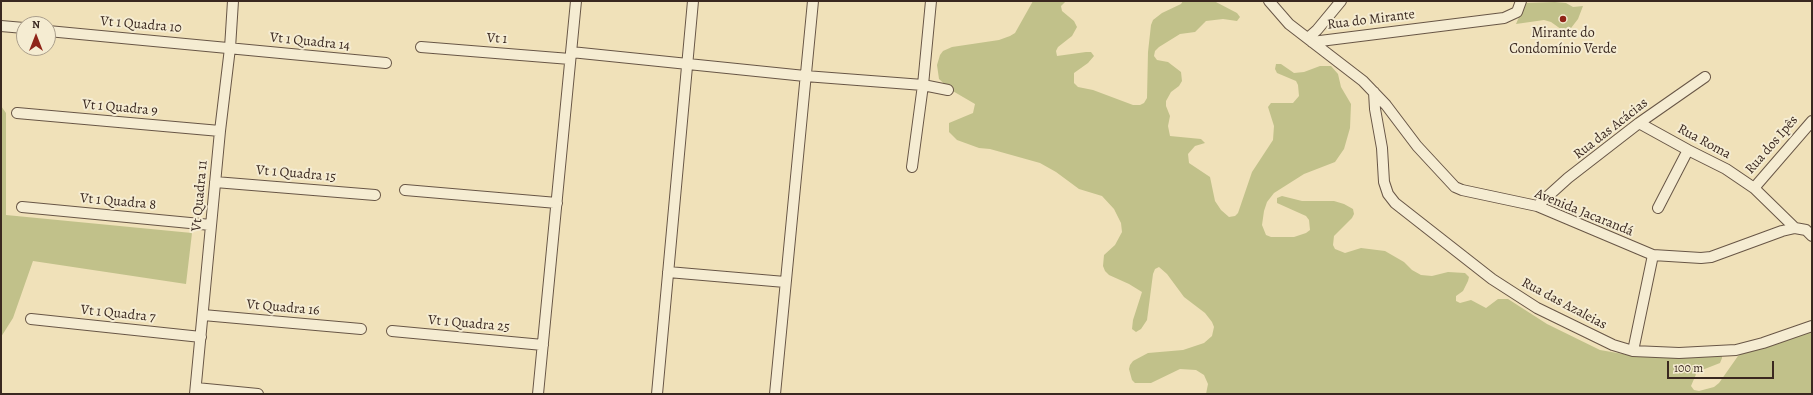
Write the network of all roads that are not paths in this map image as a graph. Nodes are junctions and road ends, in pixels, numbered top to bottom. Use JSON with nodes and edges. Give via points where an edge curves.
{"nodes":[{"id":1,"x":233,"y":1,"type":"edge"},
{"id":2,"x":576,"y":1,"type":"edge"},
{"id":3,"x":694,"y":1,"type":"edge"},
{"id":4,"x":813,"y":1,"type":"edge"},
{"id":5,"x":932,"y":1,"type":"edge"},
{"id":6,"x":1269,"y":1,"type":"edge"},
{"id":7,"x":1341,"y":1,"type":"edge"},
{"id":8,"x":1521,"y":1,"type":"edge"},
{"id":9,"x":1,"y":26,"type":"edge"},
{"id":10,"x":16,"y":27,"type":"edge"},
{"id":11,"x":56,"y":32,"type":"edge"},
{"id":12,"x":1310,"y":40,"type":"junction"},
{"id":13,"x":421,"y":47,"type":"dead end"},
{"id":14,"x":230,"y":48,"type":"junction"},
{"id":15,"x":571,"y":56,"type":"junction"},
{"id":16,"x":386,"y":63,"type":"dead end"},
{"id":17,"x":687,"y":63,"type":"junction"},
{"id":18,"x":806,"y":76,"type":"junction"},
{"id":19,"x":1705,"y":77,"type":"dead end"},
{"id":20,"x":923,"y":86,"type":"junction"},
{"id":21,"x":948,"y":90,"type":"dead end"},
{"id":22,"x":1374,"y":92,"type":"junction"},
{"id":23,"x":1386,"y":105,"type":"junction"},
{"id":24,"x":17,"y":113,"type":"dead end"},
{"id":25,"x":1812,"y":121,"type":"edge"},
{"id":26,"x":1639,"y":123,"type":"junction"},
{"id":27,"x":1379,"y":127,"type":"junction"},
{"id":28,"x":220,"y":131,"type":"junction"},
{"id":29,"x":1688,"y":150,"type":"junction"},
{"id":30,"x":912,"y":167,"type":"dead end"},
{"id":31,"x":215,"y":182,"type":"junction"},
{"id":32,"x":1754,"y":188,"type":"junction"},
{"id":33,"x":405,"y":190,"type":"dead end"},
{"id":34,"x":375,"y":195,"type":"dead end"},
{"id":35,"x":557,"y":203,"type":"junction"},
{"id":36,"x":1537,"y":206,"type":"junction"},
{"id":37,"x":22,"y":207,"type":"dead end"},
{"id":38,"x":1658,"y":208,"type":"dead end"},
{"id":39,"x":211,"y":225,"type":"junction"},
{"id":40,"x":1795,"y":228,"type":"junction"},
{"id":41,"x":1810,"y":232,"type":"edge"},
{"id":42,"x":1653,"y":255,"type":"junction"},
{"id":43,"x":668,"y":272,"type":"junction"},
{"id":44,"x":785,"y":282,"type":"junction"},
{"id":45,"x":203,"y":315,"type":"junction"},
{"id":46,"x":31,"y":319,"type":"dead end"},
{"id":47,"x":1812,"y":326,"type":"edge"},
{"id":48,"x":361,"y":330,"type":"dead end"},
{"id":49,"x":392,"y":331,"type":"dead end"},
{"id":50,"x":201,"y":337,"type":"junction"},
{"id":51,"x":543,"y":345,"type":"junction"},
{"id":52,"x":1633,"y":351,"type":"junction"},
{"id":53,"x":196,"y":391,"type":"edge"},
{"id":54,"x":258,"y":394,"type":"edge"},
{"id":55,"x":538,"y":394,"type":"edge"},
{"id":56,"x":657,"y":394,"type":"edge"},
{"id":57,"x":775,"y":394,"type":"edge"}],
"edges":[{"from":1,"to":14,"type":"street","name":"Vt Quadra 11"},
{"from":2,"to":15,"type":"street"},
{"from":3,"to":17,"type":"street"},
{"from":4,"to":18,"type":"street"},
{"from":5,"to":20,"type":"street"},
{"from":6,"to":12,"type":"street","name":"Avenida Jacarandá","via":[[1289,24]]},
{"from":7,"to":12,"type":"street"},
{"from":8,"to":12,"type":"street","name":"Rua do Mirante","via":[[1516,12],[1504,18]]},
{"from":9,"to":10,"type":"street"},
{"from":11,"to":14,"type":"street","name":"Vt 1 Quadra 10"},
{"from":12,"to":22,"type":"street","name":"Avenida Jacarandá","via":[[1360,78]]},
{"from":13,"to":15,"type":"street","name":"Vt 1"},
{"from":14,"to":16,"type":"street","name":"Vt 1 Quadra 14"},
{"from":14,"to":28,"type":"street","name":"Vt Quadra 11"},
{"from":15,"to":17,"type":"street","name":"Vt 1"},
{"from":15,"to":35,"type":"street"},
{"from":17,"to":18,"type":"street","name":"Vt 1"},
{"from":17,"to":43,"type":"street"},
{"from":18,"to":20,"type":"street","name":"Vt 1"},
{"from":18,"to":44,"type":"street"},
{"from":19,"to":26,"type":"street","name":"Rua das Acácias"},
{"from":20,"to":21,"type":"street","name":"Vt 1"},
{"from":20,"to":30,"type":"street"},
{"from":22,"to":23,"type":"street","name":"Avenida Jacarandá"},
{"from":22,"to":27,"type":"street"},
{"from":23,"to":27,"type":"street","name":"Rua das Azaleias"},
{"from":23,"to":36,"type":"street","name":"Avenida Jacarandá","via":[[1417,146],[1455,187]]},
{"from":24,"to":28,"type":"street","name":"Vt 1 Quadra 9"},
{"from":25,"to":32,"type":"street","name":"Rua dos Ipês"},
{"from":26,"to":29,"type":"street","name":"Rua Roma"},
{"from":26,"to":36,"type":"street","name":"Rua das Acácias","via":[[1568,178]]},
{"from":27,"to":52,"type":"street","name":"Rua das Azaleias","via":[[1386,188],[1402,210],[1522,300],[1613,345]]},
{"from":28,"to":31,"type":"street","name":"Vt Quadra 11"},
{"from":29,"to":32,"type":"street","name":"Rua Roma","via":[[1726,169]]},
{"from":29,"to":38,"type":"street"},
{"from":31,"to":34,"type":"street","name":"Vt 1 Quadra 15"},
{"from":31,"to":39,"type":"street","name":"Vt Quadra 11"},
{"from":32,"to":40,"type":"street","name":"Rua Roma"},
{"from":33,"to":35,"type":"street"},
{"from":35,"to":51,"type":"street"},
{"from":36,"to":42,"type":"street","name":"Avenida Jacarandá"},
{"from":37,"to":39,"type":"street","name":"Vt 1 Quadra 8"},
{"from":39,"to":45,"type":"street","name":"Vt Quadra 11"},
{"from":40,"to":41,"type":"street"},
{"from":40,"to":42,"type":"street","name":"Avenida Jacarandá","via":[[1711,257]]},
{"from":42,"to":52,"type":"street"},
{"from":43,"to":44,"type":"street"},
{"from":43,"to":56,"type":"street"},
{"from":44,"to":57,"type":"street"},
{"from":45,"to":48,"type":"street","name":"Vt Quadra 16"},
{"from":45,"to":50,"type":"street","name":"Vt Quadra 11"},
{"from":46,"to":50,"type":"street","name":"Vt 1 Quadra 7"},
{"from":47,"to":52,"type":"street","name":"Rua das Azaleias","via":[[1736,350],[1679,353]]},
{"from":49,"to":51,"type":"street","name":"Vt 1 Quadra 25"},
{"from":50,"to":53,"type":"street","name":"Vt Quadra 11"},
{"from":51,"to":55,"type":"street"},
{"from":53,"to":54,"type":"street"}]}
